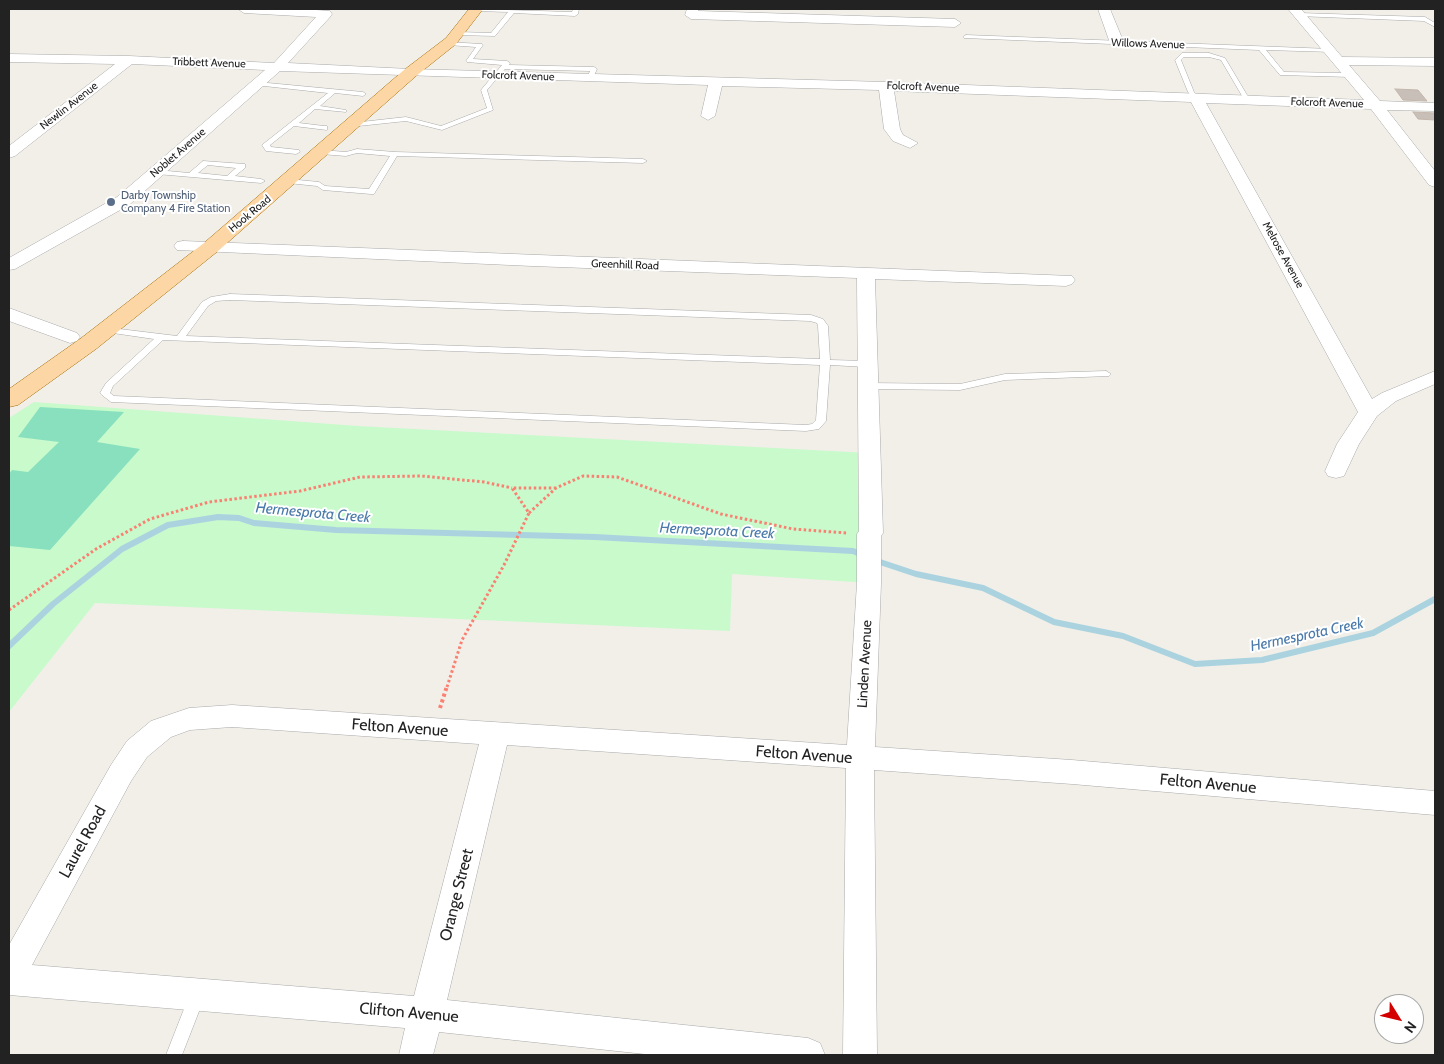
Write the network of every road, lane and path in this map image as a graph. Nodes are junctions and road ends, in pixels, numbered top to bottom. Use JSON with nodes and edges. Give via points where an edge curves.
{"nodes":[{"id":1,"x":244,"y":9,"type":"edge"},
{"id":2,"x":457,"y":9,"type":"edge"},
{"id":3,"x":476,"y":9,"type":"edge"},
{"id":4,"x":576,"y":9,"type":"edge"},
{"id":5,"x":947,"y":9,"type":"edge"},
{"id":6,"x":1104,"y":9,"type":"edge"},
{"id":7,"x":508,"y":10,"type":"edge"},
{"id":8,"x":692,"y":12,"type":"edge"},
{"id":9,"x":1297,"y":12,"type":"edge"},
{"id":10,"x":955,"y":23,"type":"junction"},
{"id":11,"x":1435,"y":25,"type":"edge"},
{"id":12,"x":966,"y":37,"type":"joint"},
{"id":13,"x":453,"y":39,"type":"junction"},
{"id":14,"x":1118,"y":43,"type":"junction"},
{"id":15,"x":1261,"y":48,"type":"junction"},
{"id":16,"x":1335,"y":56,"type":"junction"},
{"id":17,"x":9,"y":58,"type":"edge"},
{"id":18,"x":130,"y":60,"type":"junction"},
{"id":19,"x":1435,"y":62,"type":"edge"},
{"id":20,"x":278,"y":66,"type":"junction"},
{"id":21,"x":501,"y":71,"type":"junction"},
{"id":22,"x":389,"y":72,"type":"junction"},
{"id":23,"x":410,"y":73,"type":"junction"},
{"id":24,"x":1351,"y":75,"type":"junction"},
{"id":25,"x":716,"y":82,"type":"junction"},
{"id":26,"x":257,"y":84,"type":"junction"},
{"id":27,"x":886,"y":86,"type":"junction"},
{"id":28,"x":334,"y":91,"type":"junction"},
{"id":29,"x":364,"y":94,"type":"junction"},
{"id":30,"x":1196,"y":98,"type":"junction"},
{"id":31,"x":1247,"y":100,"type":"junction"},
{"id":32,"x":1376,"y":105,"type":"junction"},
{"id":33,"x":313,"y":107,"type":"junction"},
{"id":34,"x":1435,"y":107,"type":"edge"},
{"id":35,"x":708,"y":116,"type":"dead end"},
{"id":36,"x":348,"y":118,"type":"junction"},
{"id":37,"x":293,"y":124,"type":"junction"},
{"id":38,"x":324,"y":128,"type":"junction"},
{"id":39,"x":910,"y":143,"type":"dead end"},
{"id":40,"x":296,"y":152,"type":"junction"},
{"id":41,"x":322,"y":152,"type":"junction"},
{"id":42,"x":9,"y":153,"type":"edge"},
{"id":43,"x":396,"y":154,"type":"junction"},
{"id":44,"x":643,"y":161,"type":"dead end"},
{"id":45,"x":157,"y":172,"type":"junction"},
{"id":46,"x":191,"y":175,"type":"junction"},
{"id":47,"x":229,"y":178,"type":"junction"},
{"id":48,"x":261,"y":181,"type":"junction"},
{"id":49,"x":288,"y":181,"type":"junction"},
{"id":50,"x":1435,"y":182,"type":"edge"},
{"id":51,"x":209,"y":233,"type":"junction"},
{"id":52,"x":9,"y":265,"type":"edge"},
{"id":53,"x":866,"y":274,"type":"junction"},
{"id":54,"x":1066,"y":280,"type":"dead end"},
{"id":55,"x":9,"y":314,"type":"edge"},
{"id":56,"x":106,"y":329,"type":"junction"},
{"id":57,"x":70,"y":337,"type":"junction"},
{"id":58,"x":161,"y":337,"type":"junction"},
{"id":59,"x":180,"y":338,"type":"junction"},
{"id":60,"x":825,"y":364,"type":"junction"},
{"id":61,"x":1106,"y":374,"type":"dead end"},
{"id":62,"x":868,"y":375,"type":"junction"},
{"id":63,"x":1435,"y":377,"type":"edge"},
{"id":64,"x":9,"y":381,"type":"edge"},
{"id":65,"x":9,"y":400,"type":"edge"},
{"id":66,"x":1369,"y":412,"type":"junction"},
{"id":67,"x":1336,"y":471,"type":"dead end"},
{"id":68,"x":512,"y":488,"type":"junction"},
{"id":69,"x":556,"y":488,"type":"junction"},
{"id":70,"x":529,"y":513,"type":"junction"},
{"id":71,"x":869,"y":534,"type":"junction"},
{"id":72,"x":9,"y":610,"type":"edge"},
{"id":73,"x":439,"y":711,"type":"dead end"},
{"id":74,"x":174,"y":723,"type":"joint"},
{"id":75,"x":496,"y":734,"type":"junction"},
{"id":76,"x":860,"y":759,"type":"junction"},
{"id":77,"x":1435,"y":803,"type":"edge"},
{"id":78,"x":9,"y":977,"type":"edge"},
{"id":79,"x":198,"y":995,"type":"junction"},
{"id":80,"x":428,"y":1014,"type":"junction"},
{"id":81,"x":650,"y":1047,"type":"edge"},
{"id":82,"x":174,"y":1055,"type":"edge"},
{"id":83,"x":416,"y":1055,"type":"edge"},
{"id":84,"x":808,"y":1055,"type":"edge"},
{"id":85,"x":860,"y":1055,"type":"edge"}],
"edges":[{"from":1,"to":20,"type":"street","name":"Noblet Avenue","via":[[326,14]]},
{"from":2,"to":22,"type":"main road","name":"Hook Road","via":[[435,36]]},
{"from":3,"to":7,"type":"lane"},
{"from":3,"to":13,"type":"main road","name":"Hook Road"},
{"from":4,"to":7,"type":"lane","via":[[575,14]]},
{"from":5,"to":10,"type":"street"},
{"from":6,"to":14,"type":"street"},
{"from":7,"to":13,"type":"lane","via":[[493,35]]},
{"from":8,"to":10,"type":"street"},
{"from":9,"to":11,"type":"lane","via":[[1425,19]]},
{"from":9,"to":16,"type":"street"},
{"from":10,"to":12,"type":"street"},
{"from":12,"to":14,"type":"lane","name":"Willows Avenue"},
{"from":13,"to":21,"type":"lane","via":[[480,45],[469,62],[506,63]]},
{"from":13,"to":23,"type":"main road","name":"Hook Road"},
{"from":14,"to":15,"type":"lane","name":"Willows Avenue"},
{"from":15,"to":16,"type":"lane","name":"Willows Avenue"},
{"from":15,"to":24,"type":"lane","via":[[1282,74]]},
{"from":16,"to":19,"type":"street"},
{"from":16,"to":24,"type":"street"},
{"from":17,"to":18,"type":"street","name":"Tribbett Avenue"},
{"from":18,"to":20,"type":"street","name":"Tribbett Avenue"},
{"from":18,"to":42,"type":"street","name":"Newlin Avenue"},
{"from":20,"to":22,"type":"street","name":"Tribbett Avenue"},
{"from":20,"to":26,"type":"street","name":"Noblet Avenue"},
{"from":21,"to":23,"type":"street","name":"Folcroft Avenue"},
{"from":21,"to":25,"type":"street","name":"Folcroft Avenue"},
{"from":21,"to":36,"type":"lane","via":[[484,90],[491,109],[442,128],[406,119]]},
{"from":22,"to":23,"type":"street","name":"Tribbett Avenue"},
{"from":22,"to":29,"type":"main road","name":"Hook Road"},
{"from":23,"to":36,"type":"main road","name":"Hook Road"},
{"from":24,"to":32,"type":"street"},
{"from":25,"to":27,"type":"street","name":"Folcroft Avenue"},
{"from":25,"to":35,"type":"street"},
{"from":26,"to":28,"type":"lane"},
{"from":26,"to":45,"type":"street","name":"Noblet Avenue"},
{"from":27,"to":30,"type":"street","name":"Folcroft Avenue"},
{"from":27,"to":39,"type":"street","via":[[894,134]]},
{"from":28,"to":29,"type":"lane"},
{"from":28,"to":33,"type":"lane"},
{"from":29,"to":36,"type":"main road","name":"Hook Road"},
{"from":30,"to":31,"type":"street","name":"Folcroft Avenue"},
{"from":30,"to":31,"type":"lane","via":[[1190,92],[1178,60],[1182,55],[1209,55],[1223,59]]},
{"from":30,"to":66,"type":"street","name":"Melrose Avenue"},
{"from":31,"to":32,"type":"street","name":"Folcroft Avenue"},
{"from":32,"to":34,"type":"street","name":"Folcroft Avenue"},
{"from":32,"to":50,"type":"street"},
{"from":33,"to":36,"type":"lane"},
{"from":33,"to":37,"type":"lane"},
{"from":36,"to":38,"type":"main road","name":"Hook Road"},
{"from":36,"to":41,"type":"main road","name":"Hook Road"},
{"from":37,"to":38,"type":"lane"},
{"from":37,"to":40,"type":"lane","via":[[266,147]]},
{"from":38,"to":40,"type":"main road","name":"Hook Road"},
{"from":40,"to":48,"type":"main road","name":"Hook Road"},
{"from":41,"to":43,"type":"lane"},
{"from":41,"to":49,"type":"main road","name":"Hook Road"},
{"from":43,"to":44,"type":"lane"},
{"from":43,"to":49,"type":"lane","via":[[371,192]]},
{"from":45,"to":46,"type":"lane"},
{"from":45,"to":52,"type":"street","name":"Noblet Avenue","via":[[123,201]]},
{"from":46,"to":47,"type":"lane"},
{"from":46,"to":47,"type":"lane","via":[[206,163],[242,166]]},
{"from":47,"to":48,"type":"lane"},
{"from":48,"to":51,"type":"main road","name":"Hook Road"},
{"from":49,"to":51,"type":"main road","name":"Hook Road"},
{"from":51,"to":53,"type":"street","name":"Greenhill Road"},
{"from":51,"to":56,"type":"main road","name":"Hook Road"},
{"from":51,"to":57,"type":"main road","name":"Hook Road","via":[[183,246]]},
{"from":53,"to":54,"type":"street","name":"Greenhill Road"},
{"from":53,"to":62,"type":"street","name":"Linden Avenue"},
{"from":55,"to":57,"type":"street"},
{"from":56,"to":58,"type":"lane"},
{"from":56,"to":65,"type":"main road","name":"Hook Road"},
{"from":57,"to":64,"type":"main road","name":"Hook Road"},
{"from":58,"to":59,"type":"lane"},
{"from":58,"to":60,"type":"lane","via":[[109,385],[105,393],[112,399],[129,400],[806,428],[815,427],[821,421]]},
{"from":59,"to":60,"type":"lane"},
{"from":59,"to":60,"type":"lane","via":[[205,304],[230,297],[810,318],[820,321],[823,326]]},
{"from":60,"to":62,"type":"lane"},
{"from":61,"to":62,"type":"lane","via":[[1004,377],[960,387]]},
{"from":62,"to":71,"type":"street","name":"Linden Avenue"},
{"from":63,"to":66,"type":"street","via":[[1389,397]]},
{"from":66,"to":67,"type":"street","via":[[1348,444]]},
{"from":68,"to":69,"type":"path"},
{"from":68,"to":70,"type":"path"},
{"from":68,"to":72,"type":"path","via":[[421,476],[360,477],[300,491],[209,502],[150,519],[96,549]]},
{"from":69,"to":70,"type":"path"},
{"from":69,"to":71,"type":"path","via":[[583,476],[617,477],[721,514],[792,529]]},
{"from":70,"to":73,"type":"path","via":[[462,640]]},
{"from":71,"to":76,"type":"street","name":"Linden Avenue"},
{"from":74,"to":75,"type":"street","name":"Felton Avenue","via":[[232,716]]},
{"from":74,"to":78,"type":"street","name":"Laurel Road","via":[[151,735],[121,773]]},
{"from":75,"to":76,"type":"street","name":"Felton Avenue"},
{"from":75,"to":80,"type":"street","name":"Orange Street"},
{"from":76,"to":77,"type":"street","name":"Felton Avenue","via":[[1072,772]]},
{"from":76,"to":85,"type":"street","name":"Linden Avenue"},
{"from":78,"to":79,"type":"street","name":"Clifton Avenue"},
{"from":79,"to":80,"type":"street","name":"Clifton Avenue"},
{"from":79,"to":82,"type":"lane"},
{"from":80,"to":81,"type":"street","name":"Clifton Avenue"},
{"from":80,"to":83,"type":"street","name":"Orange Street"},
{"from":81,"to":84,"type":"street","name":"Clifton Avenue"}]}
